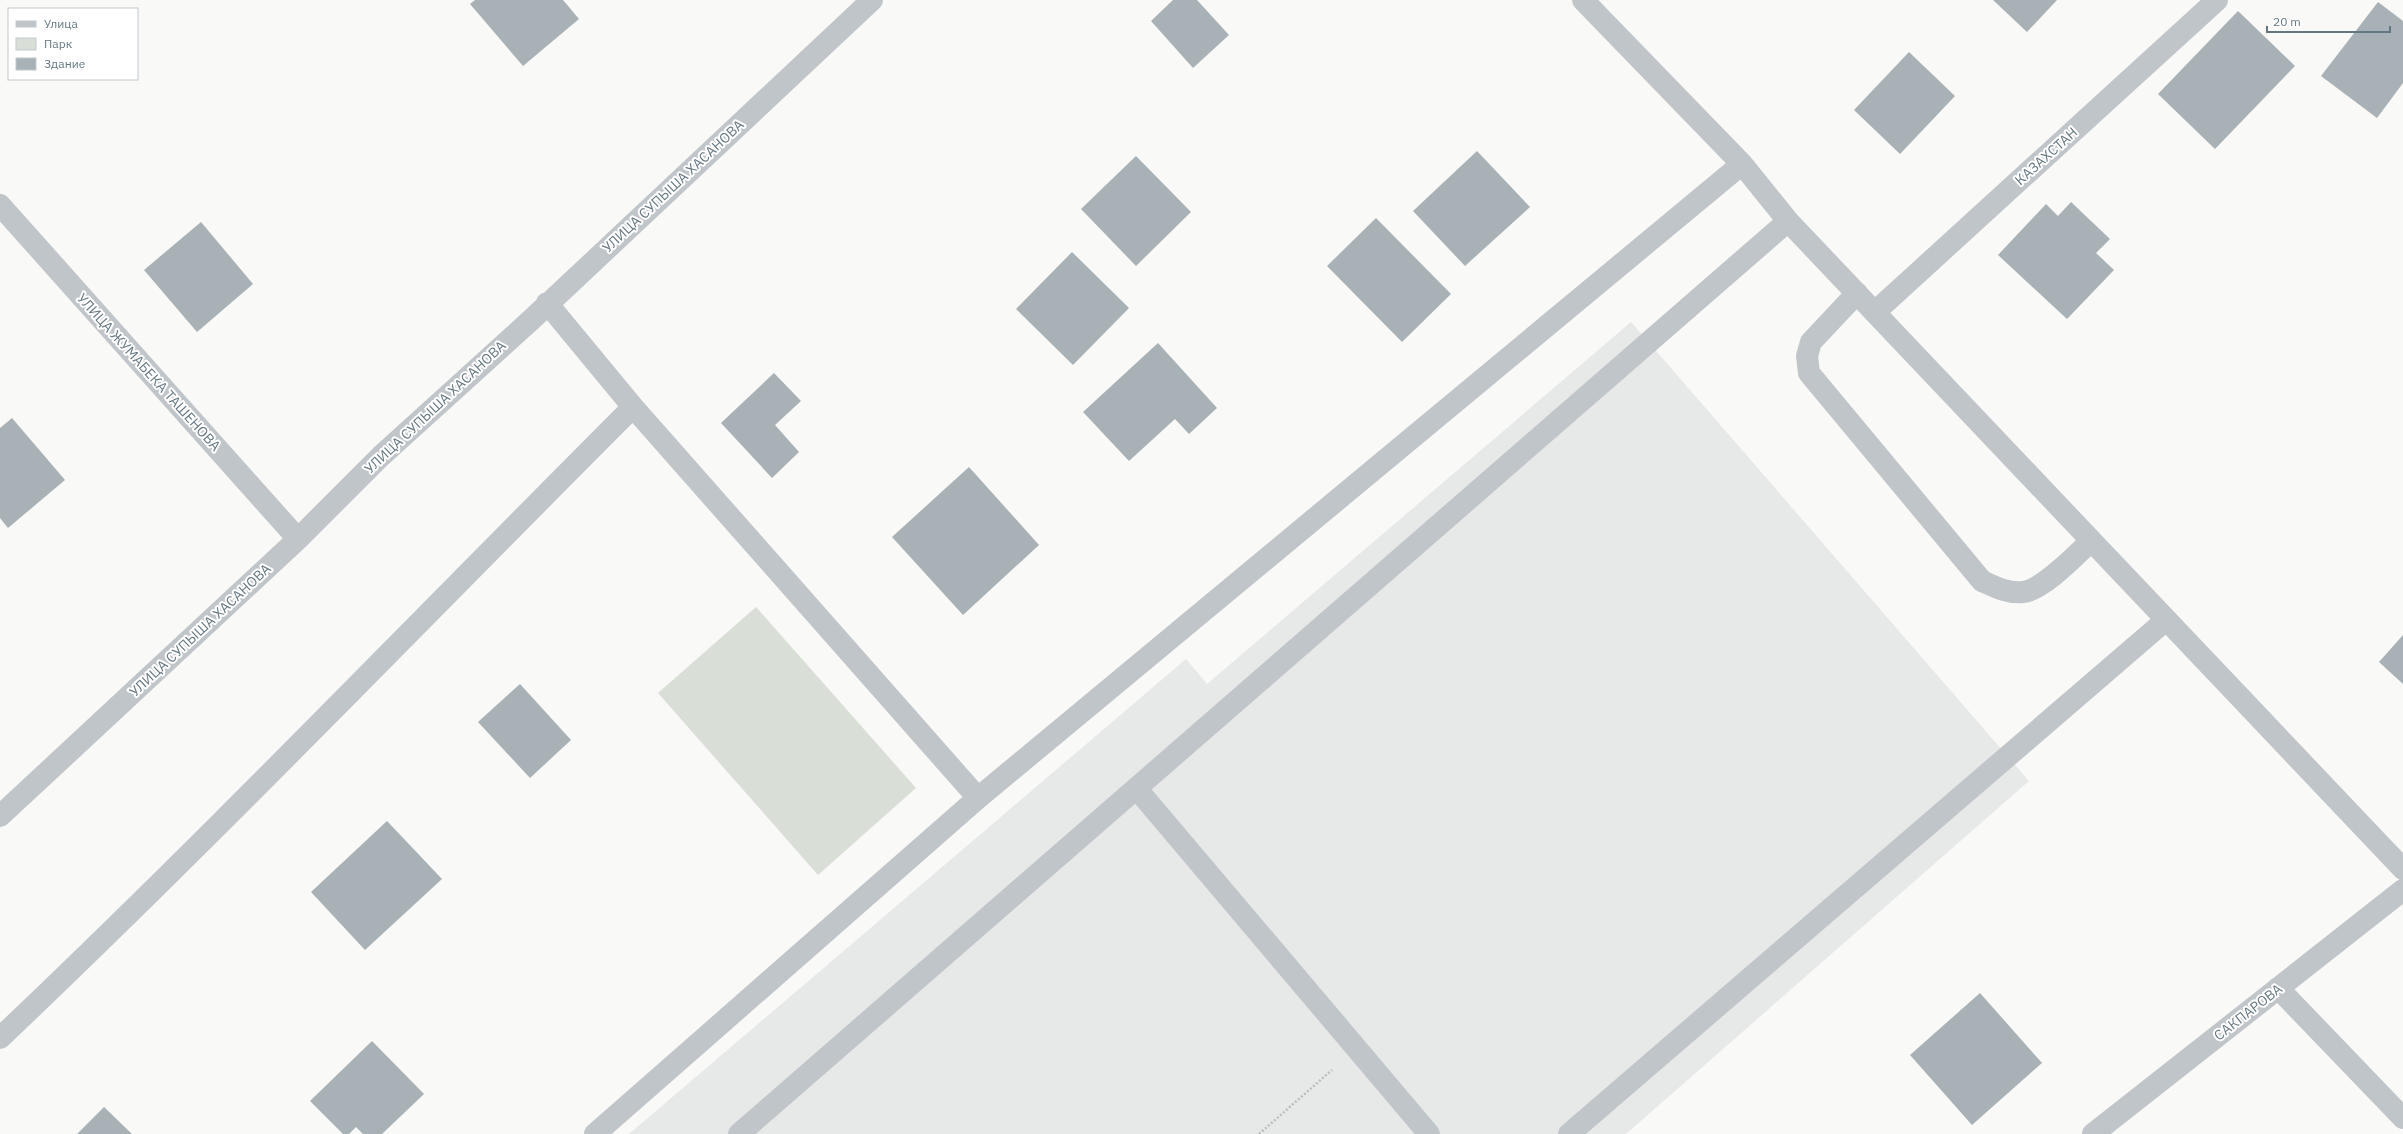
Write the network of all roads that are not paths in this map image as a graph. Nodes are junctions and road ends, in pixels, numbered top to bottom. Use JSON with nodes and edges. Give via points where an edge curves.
{"nodes":[{"id":1,"x":872,"y":0,"type":"edge"},
{"id":2,"x":1583,"y":0,"type":"edge"},
{"id":3,"x":2217,"y":0,"type":"edge"},
{"id":4,"x":1742,"y":164,"type":"junction"},
{"id":5,"x":0,"y":205,"type":"edge"},
{"id":6,"x":1788,"y":220,"type":"junction"},
{"id":7,"x":1857,"y":293,"type":"junction"},
{"id":8,"x":547,"y":303,"type":"junction"},
{"id":9,"x":1875,"y":312,"type":"junction"},
{"id":10,"x":633,"y":408,"type":"junction"},
{"id":11,"x":298,"y":539,"type":"junction"},
{"id":12,"x":2091,"y":541,"type":"junction"},
{"id":13,"x":2166,"y":620,"type":"junction"},
{"id":14,"x":1137,"y":789,"type":"junction"},
{"id":15,"x":978,"y":798,"type":"junction"},
{"id":16,"x":0,"y":816,"type":"edge"},
{"id":17,"x":2403,"y":869,"type":"edge"},
{"id":18,"x":2403,"y":890,"type":"edge"},
{"id":19,"x":2278,"y":988,"type":"junction"},
{"id":20,"x":0,"y":1038,"type":"edge"},
{"id":21,"x":2403,"y":1118,"type":"edge"},
{"id":22,"x":595,"y":1134,"type":"edge"},
{"id":23,"x":739,"y":1134,"type":"edge"},
{"id":24,"x":1429,"y":1134,"type":"edge"},
{"id":25,"x":1569,"y":1134,"type":"edge"},
{"id":26,"x":2093,"y":1134,"type":"edge"}],
"edges":[{"from":1,"to":8,"type":"street","name":"УЛИЦА СУПЫША ХАСАНОВА"},
{"from":2,"to":4,"type":"street"},
{"from":3,"to":9,"type":"street","name":"КАЗАХСТАН"},
{"from":4,"to":6,"type":"street"},
{"from":4,"to":15,"type":"street"},
{"from":5,"to":11,"type":"street","name":"УЛИЦА ЖУМАБЕКА ТАШЕНОВА"},
{"from":6,"to":7,"type":"street"},
{"from":6,"to":14,"type":"street"},
{"from":7,"to":9,"type":"street"},
{"from":7,"to":12,"type":"street","via":[[1811,342],[1807,356],[1809,373],[1982,581],[2002,590],[2024,592],[2040,585]]},
{"from":8,"to":10,"type":"street"},
{"from":8,"to":11,"type":"street","name":"УЛИЦА СУПЫША ХАСАНОВА","via":[[381,456]]},
{"from":9,"to":12,"type":"street"},
{"from":10,"to":15,"type":"street"},
{"from":10,"to":20,"type":"street","via":[[418,621],[126,918]]},
{"from":11,"to":16,"type":"street","name":"УЛИЦА СУПЫША ХАСАНОВА"},
{"from":12,"to":13,"type":"street"},
{"from":13,"to":17,"type":"street"},
{"from":13,"to":25,"type":"street"},
{"from":14,"to":23,"type":"street"},
{"from":14,"to":24,"type":"street"},
{"from":15,"to":22,"type":"street"},
{"from":18,"to":19,"type":"street","name":"САКПАРОВА"},
{"from":19,"to":21,"type":"street"},
{"from":19,"to":26,"type":"street","name":"САКПАРОВА"}]}
